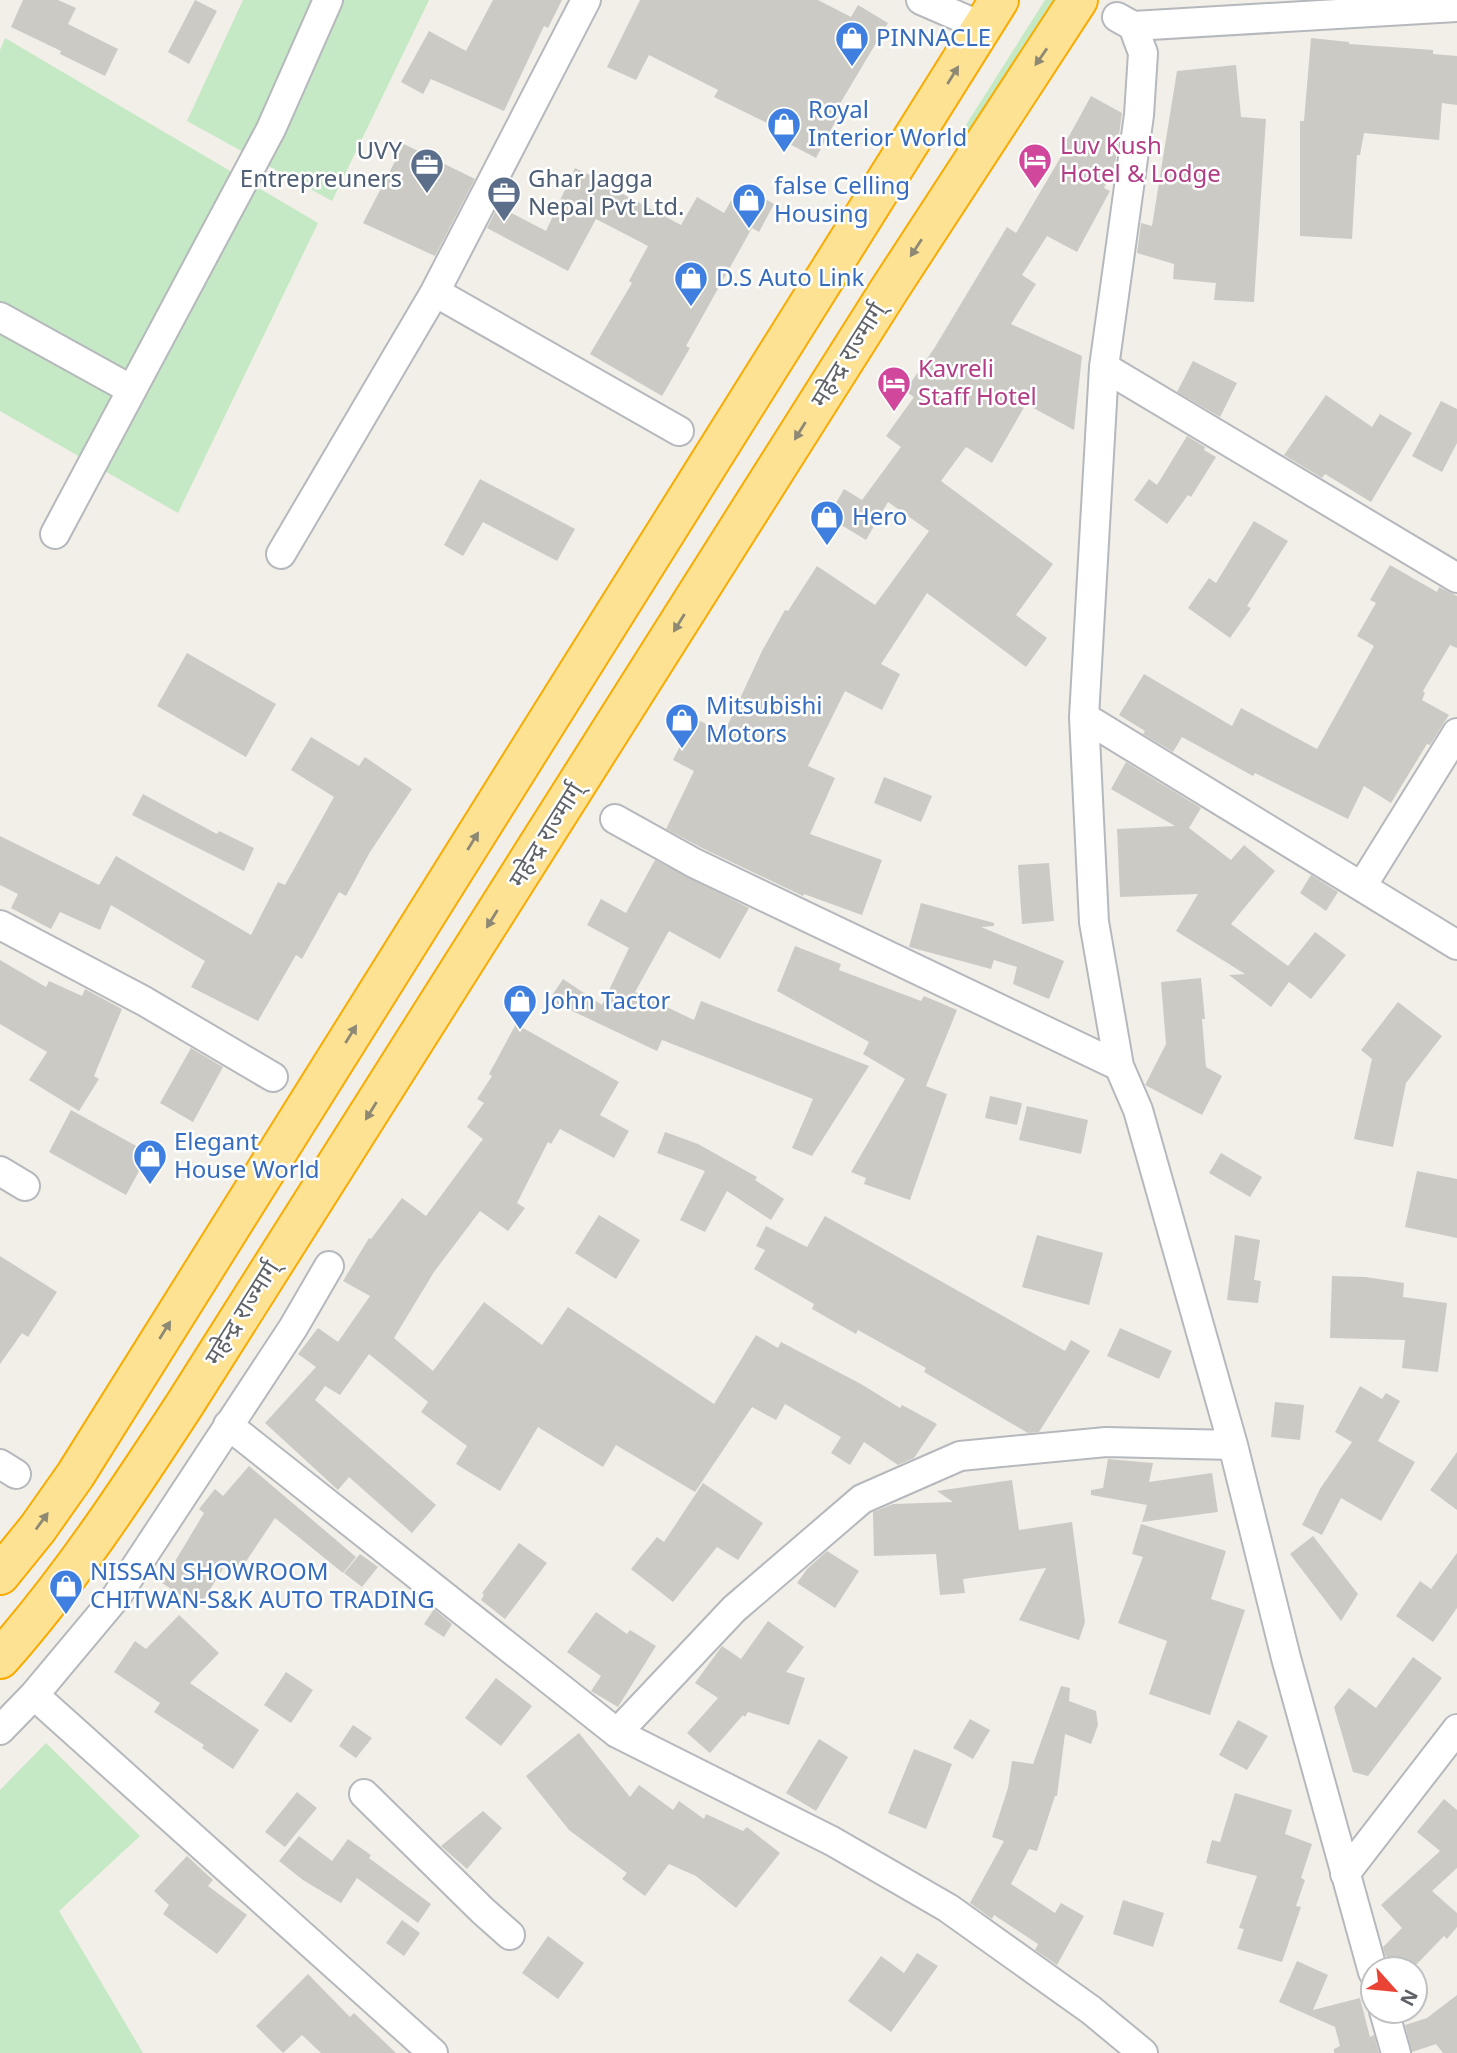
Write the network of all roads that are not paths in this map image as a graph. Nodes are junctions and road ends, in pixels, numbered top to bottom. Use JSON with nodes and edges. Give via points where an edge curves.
{"nodes":[{"id":1,"x":328,"y":0,"type":"edge"},
{"id":2,"x":586,"y":0,"type":"edge"},
{"id":3,"x":921,"y":0,"type":"edge"},
{"id":4,"x":1078,"y":0,"type":"edge"},
{"id":5,"x":1457,"y":7,"type":"edge"},
{"id":6,"x":991,"y":14,"type":"edge"},
{"id":7,"x":435,"y":292,"type":"junction"},
{"id":8,"x":0,"y":317,"type":"edge"},
{"id":9,"x":1104,"y":367,"type":"junction"},
{"id":10,"x":132,"y":390,"type":"junction"},
{"id":11,"x":679,"y":431,"type":"dead end"},
{"id":12,"x":55,"y":534,"type":"dead end"},
{"id":13,"x":281,"y":554,"type":"dead end"},
{"id":14,"x":1457,"y":578,"type":"edge"},
{"id":15,"x":1084,"y":718,"type":"junction"},
{"id":16,"x":1457,"y":733,"type":"edge"},
{"id":17,"x":615,"y":819,"type":"dead end"},
{"id":18,"x":1362,"y":886,"type":"junction"},
{"id":19,"x":0,"y":925,"type":"edge"},
{"id":20,"x":1457,"y":945,"type":"edge"},
{"id":21,"x":1119,"y":1066,"type":"junction"},
{"id":22,"x":273,"y":1077,"type":"dead end"},
{"id":23,"x":0,"y":1171,"type":"edge"},
{"id":24,"x":25,"y":1186,"type":"dead end"},
{"id":25,"x":329,"y":1266,"type":"dead end"},
{"id":26,"x":229,"y":1426,"type":"junction"},
{"id":27,"x":1233,"y":1445,"type":"junction"},
{"id":28,"x":0,"y":1575,"type":"edge"},
{"id":29,"x":0,"y":1659,"type":"edge"},
{"id":30,"x":34,"y":1695,"type":"junction"},
{"id":31,"x":1457,"y":1729,"type":"edge"},
{"id":32,"x":0,"y":1730,"type":"edge"},
{"id":33,"x":617,"y":1733,"type":"junction"},
{"id":34,"x":364,"y":1794,"type":"dead end"},
{"id":35,"x":1345,"y":1874,"type":"junction"},
{"id":36,"x":510,"y":1935,"type":"dead end"},
{"id":37,"x":1368,"y":1955,"type":"edge"},
{"id":38,"x":1388,"y":2025,"type":"edge"},
{"id":39,"x":433,"y":2053,"type":"edge"},
{"id":40,"x":1143,"y":2053,"type":"edge"},
{"id":41,"x":1396,"y":2053,"type":"edge"}],
"edges":[{"from":1,"to":10,"type":"street","via":[[271,129]]},
{"from":2,"to":7,"type":"street"},
{"from":3,"to":6,"type":"street"},
{"from":4,"to":29,"type":"highway","name":"महेन्द्र राज्मार्ग्","one_way":true,"via":[[889,290],[185,1404],[55,1595]]},
{"from":5,"to":9,"type":"street","via":[[1125,22],[1143,52],[1139,115]]},
{"from":28,"to":6,"type":"highway","one_way":true,"via":[[76,1474]]},
{"from":7,"to":11,"type":"street"},
{"from":7,"to":13,"type":"street"},
{"from":8,"to":10,"type":"street"},
{"from":9,"to":14,"type":"street"},
{"from":9,"to":15,"type":"street"},
{"from":10,"to":12,"type":"street"},
{"from":15,"to":18,"type":"street"},
{"from":15,"to":21,"type":"street","via":[[1094,922]]},
{"from":16,"to":18,"type":"street"},
{"from":17,"to":21,"type":"street","via":[[694,863]]},
{"from":18,"to":20,"type":"street"},
{"from":19,"to":22,"type":"street","via":[[144,1001]]},
{"from":21,"to":27,"type":"street","via":[[1138,1110]]},
{"from":23,"to":24,"type":"street"},
{"from":25,"to":26,"type":"street"},
{"from":26,"to":30,"type":"street","via":[[116,1597]]},
{"from":26,"to":33,"type":"street"},
{"from":27,"to":33,"type":"street","via":[[1106,1442],[960,1456],[862,1499],[734,1609]]},
{"from":27,"to":35,"type":"street"},
{"from":30,"to":32,"type":"street"},
{"from":30,"to":39,"type":"street"},
{"from":31,"to":35,"type":"street"},
{"from":33,"to":40,"type":"street","via":[[832,1841],[948,1908]]},
{"from":34,"to":36,"type":"street"},
{"from":35,"to":37,"type":"street"},
{"from":38,"to":41,"type":"street"}]}
